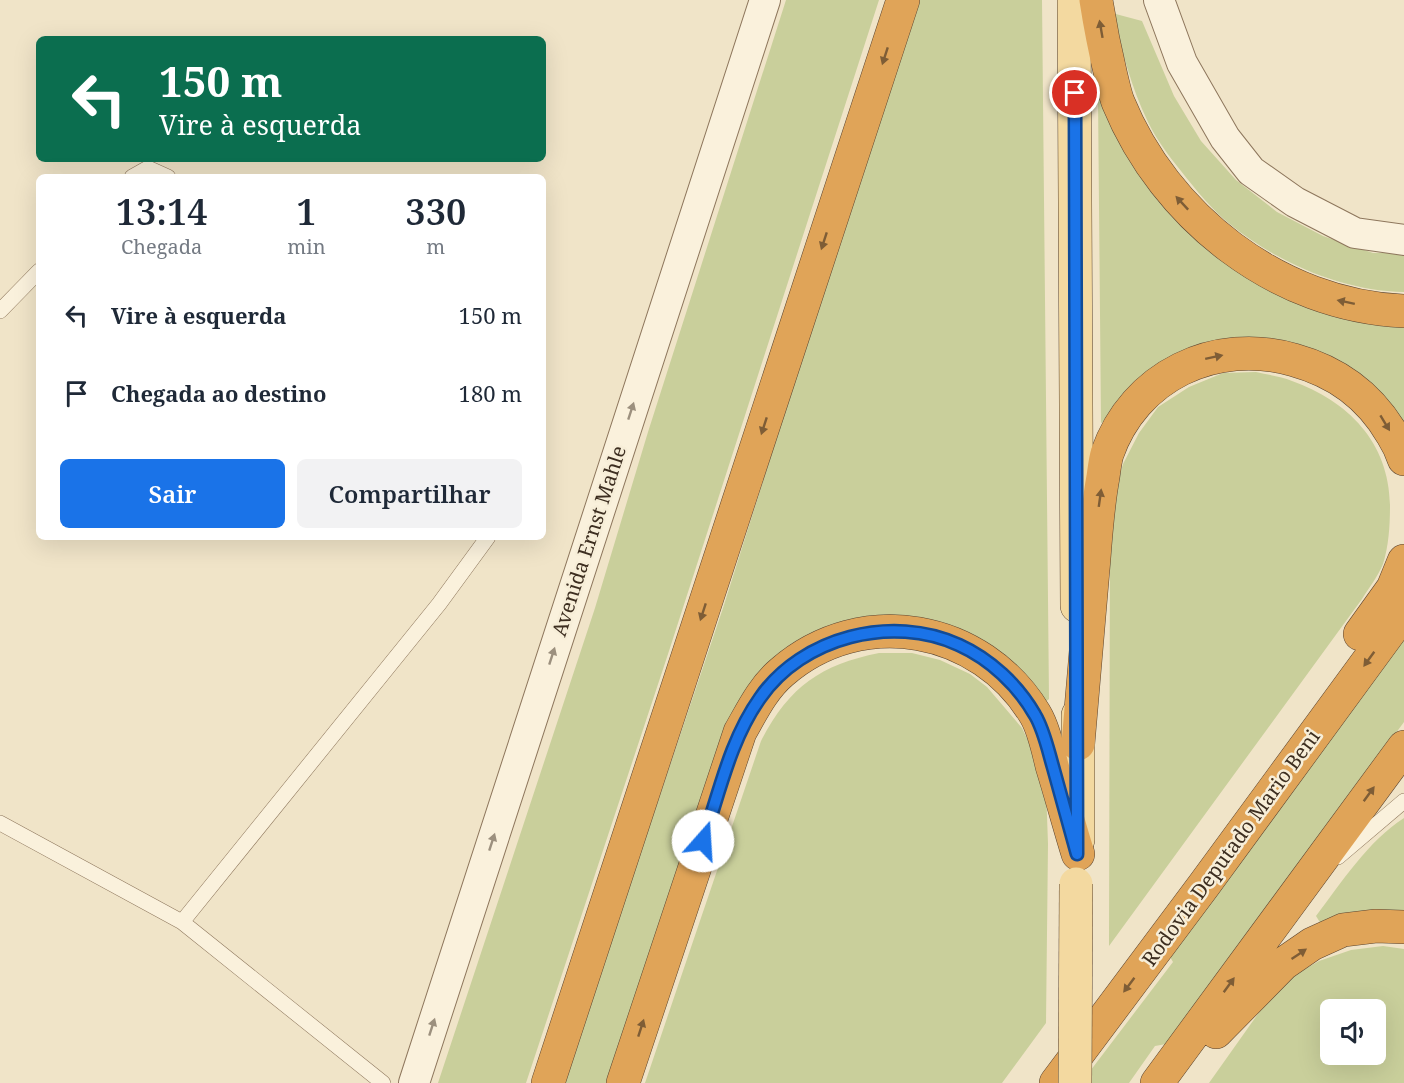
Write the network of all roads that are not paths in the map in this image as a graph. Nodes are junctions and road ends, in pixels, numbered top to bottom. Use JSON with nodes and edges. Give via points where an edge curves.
{"nodes":[{"id":1,"x":765,"y":0,"type":"edge"},
{"id":2,"x":903,"y":0,"type":"edge"},
{"id":3,"x":1074,"y":0,"type":"edge"},
{"id":4,"x":1096,"y":0,"type":"edge"},
{"id":5,"x":1159,"y":0,"type":"edge"},
{"id":6,"x":137,"y":174,"type":"edge"},
{"id":7,"x":161,"y":174,"type":"edge"},
{"id":8,"x":1404,"y":240,"type":"edge"},
{"id":9,"x":36,"y":274,"type":"edge"},
{"id":10,"x":0,"y":311,"type":"edge"},
{"id":11,"x":1404,"y":311,"type":"edge"},
{"id":12,"x":1404,"y":459,"type":"edge"},
{"id":13,"x":486,"y":540,"type":"edge"},
{"id":14,"x":1404,"y":561,"type":"edge"},
{"id":15,"x":1404,"y":612,"type":"edge"},
{"id":16,"x":1078,"y":744,"type":"junction"},
{"id":17,"x":1404,"y":747,"type":"edge"},
{"id":18,"x":1401,"y":805,"type":"edge"},
{"id":19,"x":0,"y":824,"type":"edge"},
{"id":20,"x":1077,"y":869,"type":"junction"},
{"id":21,"x":1204,"y":885,"type":"junction"},
{"id":22,"x":1299,"y":890,"type":"junction"},
{"id":23,"x":182,"y":922,"type":"junction"},
{"id":24,"x":1404,"y":927,"type":"edge"},
{"id":25,"x":363,"y":1076,"type":"edge"},
{"id":26,"x":383,"y":1083,"type":"edge"},
{"id":27,"x":414,"y":1083,"type":"edge"},
{"id":28,"x":548,"y":1083,"type":"edge"},
{"id":29,"x":623,"y":1083,"type":"edge"},
{"id":30,"x":1056,"y":1083,"type":"edge"},
{"id":31,"x":1075,"y":1083,"type":"edge"},
{"id":32,"x":1157,"y":1083,"type":"edge"},
{"id":33,"x":1168,"y":1083,"type":"edge"}],
"edges":[{"from":27,"to":1,"type":"street","name":"Avenida Ernst Mahle","one_way":true},
{"from":2,"to":28,"type":"highway","one_way":true},
{"from":3,"to":16,"type":"main road"},
{"from":11,"to":4,"type":"highway","one_way":true,"via":[[1333,299],[1285,280],[1240,255],[1205,227],[1171,191],[1140,146],[1117,101]]},
{"from":5,"to":8,"type":"street","via":[[1182,63],[1225,138],[1251,171],[1295,202],[1355,232]]},
{"from":6,"to":7,"type":"lane","via":[[148,168]]},
{"from":9,"to":10,"type":"lane"},
{"from":16,"to":12,"type":"highway","one_way":true,"via":[[1099,501],[1107,455],[1140,398],[1170,374],[1200,360],[1237,352],[1275,354],[1315,366],[1351,386],[1380,414]]},
{"from":13,"to":23,"type":"lane","via":[[439,604]]},
{"from":14,"to":21,"type":"highway","via":[[1393,588],[1311,704]]},
{"from":15,"to":21,"type":"highway","name":"Rodovia Deputado Mario Beni","one_way":true},
{"from":16,"to":20,"type":"main road"},
{"from":22,"to":17,"type":"highway","one_way":true},
{"from":18,"to":22,"type":"lane"},
{"from":19,"to":23,"type":"lane"},
{"from":29,"to":20,"type":"highway","one_way":true,"via":[[740,732],[781,672],[814,650],[852,636],[892,631],[948,641],[986,661],[1013,684],[1036,716]]},
{"from":20,"to":31,"type":"main road","bridge":true},
{"from":21,"to":30,"type":"highway","name":"Rodovia Deputado Mario Beni","one_way":true},
{"from":32,"to":22,"type":"highway","one_way":true},
{"from":23,"to":25,"type":"lane"},
{"from":33,"to":24,"type":"highway","one_way":true,"via":[[1256,990],[1312,944],[1342,930]]},
{"from":25,"to":26,"type":"lane"}]}
